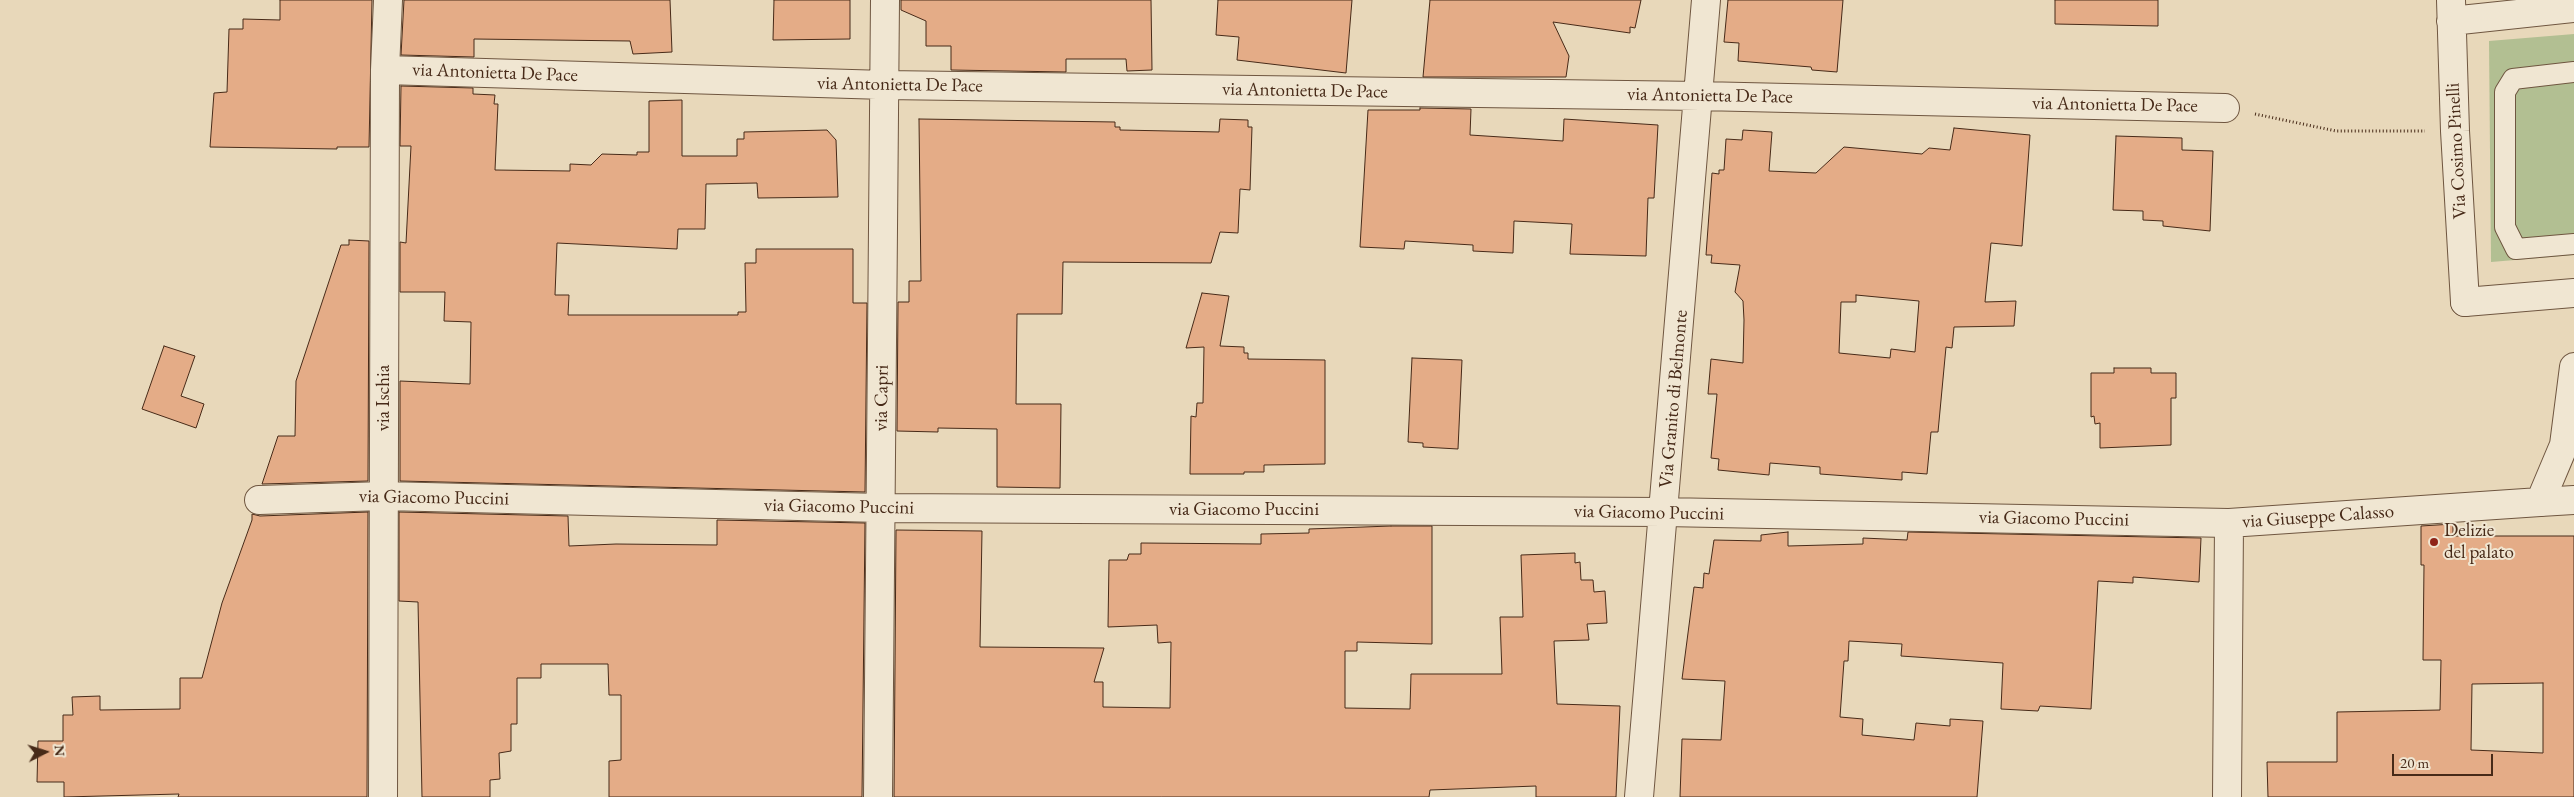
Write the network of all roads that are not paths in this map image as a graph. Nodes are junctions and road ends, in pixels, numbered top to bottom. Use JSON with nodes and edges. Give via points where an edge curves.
{"nodes":[{"id":1,"x":388,"y":0,"type":"edge"},
{"id":2,"x":885,"y":0,"type":"edge"},
{"id":3,"x":1706,"y":0,"type":"edge"},
{"id":4,"x":2574,"y":8,"type":"edge"},
{"id":5,"x":2451,"y":10,"type":"edge"},
{"id":6,"x":385,"y":70,"type":"junction"},
{"id":7,"x":2574,"y":72,"type":"edge"},
{"id":8,"x":885,"y":85,"type":"junction"},
{"id":9,"x":1700,"y":96,"type":"junction"},
{"id":10,"x":2225,"y":108,"type":"road end"},
{"id":11,"x":2574,"y":244,"type":"edge"},
{"id":12,"x":2574,"y":294,"type":"edge"},
{"id":13,"x":2574,"y":367,"type":"edge"},
{"id":14,"x":384,"y":496,"type":"junction"},
{"id":15,"x":259,"y":500,"type":"dead end"},
{"id":16,"x":2574,"y":500,"type":"edge"},
{"id":17,"x":2540,"y":502,"type":"junction"},
{"id":18,"x":881,"y":508,"type":"junction"},
{"id":19,"x":1664,"y":512,"type":"junction"},
{"id":20,"x":2229,"y":523,"type":"junction"},
{"id":21,"x":383,"y":797,"type":"edge"},
{"id":22,"x":878,"y":797,"type":"edge"},
{"id":23,"x":1639,"y":797,"type":"edge"},
{"id":24,"x":2227,"y":797,"type":"edge"}],
"edges":[{"from":1,"to":6,"type":"street","name":"via Ischia"},
{"from":2,"to":8,"type":"street","name":"via Capri"},
{"from":3,"to":9,"type":"street","name":"Via Granito di Belmonte"},
{"from":4,"to":5,"type":"street"},
{"from":5,"to":12,"type":"street","name":"Via Cosimo Pinelli","via":[[2465,302]]},
{"from":6,"to":8,"type":"street","name":"via Antonietta De Pace"},
{"from":6,"to":14,"type":"street","name":"via Ischia"},
{"from":7,"to":11,"type":"lane","via":[[2512,78],[2505,92],[2505,227],[2516,249]]},
{"from":8,"to":9,"type":"street","name":"via Antonietta De Pace"},
{"from":8,"to":18,"type":"street","name":"via Capri"},
{"from":9,"to":10,"type":"street","name":"via Antonietta De Pace"},
{"from":9,"to":19,"type":"street","name":"Via Granito di Belmonte"},
{"from":13,"to":17,"type":"street","via":[[2564,446]]},
{"from":14,"to":15,"type":"street","name":"via Giacomo Puccini"},
{"from":14,"to":18,"type":"street","name":"via Giacomo Puccini"},
{"from":14,"to":21,"type":"street","name":"via Ischia"},
{"from":16,"to":17,"type":"street","name":"via Giuseppe Calasso"},
{"from":17,"to":20,"type":"street","name":"via Giuseppe Calasso"},
{"from":18,"to":19,"type":"street","name":"via Giacomo Puccini"},
{"from":18,"to":22,"type":"street","name":"via Capri"},
{"from":19,"to":20,"type":"street","name":"via Giacomo Puccini"},
{"from":19,"to":23,"type":"street","name":"Via Granito di Belmonte"},
{"from":20,"to":24,"type":"street","name":"via Giuseppe Calasso"}]}
